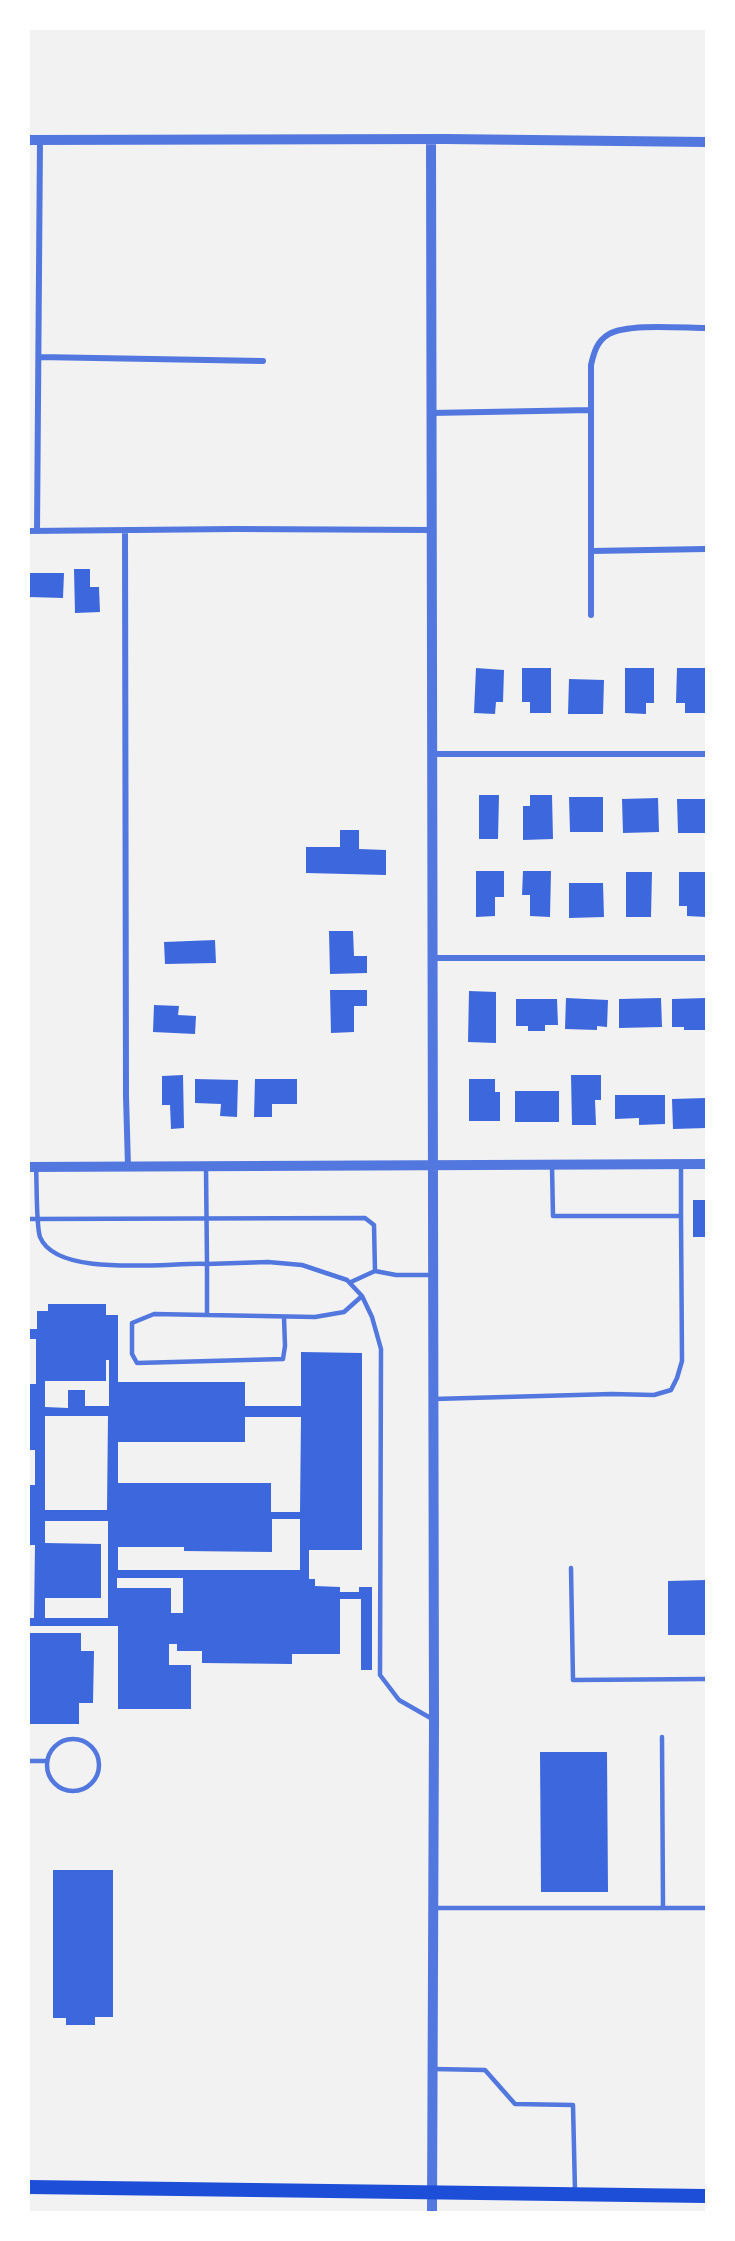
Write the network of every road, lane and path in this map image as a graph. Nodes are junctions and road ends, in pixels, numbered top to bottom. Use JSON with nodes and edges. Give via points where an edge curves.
{"nodes":[{"id":1,"x":28,"y":140,"type":"edge"},
{"id":2,"x":40,"y":140,"type":"junction"},
{"id":3,"x":431,"y":140,"type":"junction"},
{"id":4,"x":706,"y":142,"type":"edge"},
{"id":5,"x":706,"y":328,"type":"edge"},
{"id":6,"x":39,"y":357,"type":"junction"},
{"id":7,"x":263,"y":361,"type":"dead end"},
{"id":8,"x":591,"y":410,"type":"junction"},
{"id":9,"x":431,"y":413,"type":"junction"},
{"id":10,"x":125,"y":530,"type":"junction"},
{"id":11,"x":431,"y":530,"type":"junction"},
{"id":12,"x":28,"y":531,"type":"edge"},
{"id":13,"x":37,"y":531,"type":"junction"},
{"id":14,"x":706,"y":549,"type":"edge"},
{"id":15,"x":591,"y":551,"type":"junction"},
{"id":16,"x":591,"y":615,"type":"dead end"},
{"id":17,"x":433,"y":754,"type":"junction"},
{"id":18,"x":706,"y":754,"type":"edge"},
{"id":19,"x":433,"y":958,"type":"junction"},
{"id":20,"x":706,"y":958,"type":"edge"},
{"id":21,"x":551,"y":1164,"type":"junction"},
{"id":22,"x":681,"y":1164,"type":"junction"},
{"id":23,"x":706,"y":1164,"type":"edge"},
{"id":24,"x":433,"y":1166,"type":"junction"},
{"id":25,"x":32,"y":1167,"type":"edge"},
{"id":26,"x":206,"y":1167,"type":"junction"},
{"id":27,"x":128,"y":1168,"type":"junction"},
{"id":28,"x":681,"y":1216,"type":"junction"},
{"id":29,"x":28,"y":1219,"type":"edge"},
{"id":30,"x":39,"y":1219,"type":"junction"},
{"id":31,"x":207,"y":1219,"type":"junction"},
{"id":32,"x":207,"y":1264,"type":"junction"},
{"id":33,"x":375,"y":1271,"type":"junction"},
{"id":34,"x":434,"y":1275,"type":"junction"},
{"id":35,"x":351,"y":1282,"type":"junction"},
{"id":36,"x":362,"y":1296,"type":"junction"},
{"id":37,"x":207,"y":1314,"type":"junction"},
{"id":38,"x":284,"y":1317,"type":"junction"},
{"id":39,"x":434,"y":1399,"type":"junction"},
{"id":40,"x":571,"y":1568,"type":"dead end"},
{"id":41,"x":706,"y":1679,"type":"edge"},
{"id":42,"x":434,"y":1721,"type":"junction"},
{"id":43,"x":662,"y":1737,"type":"dead end"},
{"id":44,"x":28,"y":1761,"type":"edge"},
{"id":45,"x":47,"y":1761,"type":"junction"},
{"id":46,"x":434,"y":1908,"type":"junction"},
{"id":47,"x":663,"y":1908,"type":"junction"},
{"id":48,"x":706,"y":1908,"type":"edge"},
{"id":49,"x":433,"y":2069,"type":"junction"},
{"id":50,"x":28,"y":2187,"type":"edge"},
{"id":51,"x":433,"y":2192,"type":"junction"},
{"id":52,"x":575,"y":2194,"type":"junction"},
{"id":53,"x":706,"y":2196,"type":"edge"},
{"id":54,"x":432,"y":2212,"type":"edge"}],
"edges":[{"from":1,"to":2,"type":"street"},
{"from":2,"to":3,"type":"street"},
{"from":2,"to":6,"type":"street"},
{"from":3,"to":4,"type":"street"},
{"from":3,"to":9,"type":"street"},
{"from":5,"to":8,"type":"street","via":[[626,329],[610,333],[594,349]]},
{"from":6,"to":7,"type":"street"},
{"from":6,"to":13,"type":"street"},
{"from":8,"to":9,"type":"street"},
{"from":8,"to":15,"type":"street"},
{"from":9,"to":11,"type":"street"},
{"from":10,"to":11,"type":"street"},
{"from":10,"to":13,"type":"street"},
{"from":10,"to":27,"type":"street"},
{"from":11,"to":17,"type":"street"},
{"from":12,"to":13,"type":"street"},
{"from":14,"to":15,"type":"street"},
{"from":15,"to":16,"type":"street"},
{"from":17,"to":18,"type":"street"},
{"from":17,"to":19,"type":"street"},
{"from":19,"to":20,"type":"street"},
{"from":19,"to":24,"type":"street"},
{"from":21,"to":22,"type":"street"},
{"from":21,"to":24,"type":"street"},
{"from":21,"to":28,"type":"lane","via":[[553,1216]]},
{"from":22,"to":23,"type":"street"},
{"from":22,"to":28,"type":"lane"},
{"from":24,"to":26,"type":"street"},
{"from":24,"to":34,"type":"street"},
{"from":25,"to":27,"type":"street"},
{"from":25,"to":30,"type":"lane"},
{"from":26,"to":27,"type":"street"},
{"from":26,"to":31,"type":"lane"},
{"from":28,"to":39,"type":"lane","via":[[682,1360],[671,1390],[654,1395]]},
{"from":29,"to":30,"type":"lane"},
{"from":30,"to":31,"type":"lane"},
{"from":30,"to":32,"type":"lane","via":[[40,1236],[50,1250],[69,1260],[109,1265]]},
{"from":31,"to":32,"type":"lane"},
{"from":31,"to":33,"type":"lane","via":[[365,1218],[374,1225]]},
{"from":32,"to":35,"type":"lane","via":[[302,1265]]},
{"from":32,"to":37,"type":"lane"},
{"from":33,"to":34,"type":"lane"},
{"from":33,"to":35,"type":"lane"},
{"from":34,"to":39,"type":"street"},
{"from":35,"to":36,"type":"lane"},
{"from":36,"to":38,"type":"lane","via":[[344,1312]]},
{"from":36,"to":42,"type":"lane","via":[[381,1349],[380,1675],[399,1700]]},
{"from":37,"to":38,"type":"lane"},
{"from":37,"to":38,"type":"lane","via":[[154,1314],[132,1323],[132,1354],[137,1363],[283,1359]]},
{"from":39,"to":42,"type":"street"},
{"from":40,"to":41,"type":"lane","via":[[573,1680]]},
{"from":42,"to":46,"type":"street"},
{"from":43,"to":47,"type":"lane"},
{"from":44,"to":45,"type":"lane"},
{"from":45,"to":45,"type":"lane","via":[[52,1780],[66,1790],[83,1789],[96,1778],[99,1769],[91,1746],[76,1738],[60,1742]]},
{"from":46,"to":47,"type":"lane"},
{"from":46,"to":49,"type":"street"},
{"from":47,"to":48,"type":"lane"},
{"from":49,"to":51,"type":"street"},
{"from":49,"to":52,"type":"lane","via":[[485,2070],[515,2104],[573,2105]]},
{"from":50,"to":51,"type":"main road"},
{"from":51,"to":52,"type":"main road"},
{"from":51,"to":54,"type":"street"},
{"from":52,"to":53,"type":"main road"}]}
